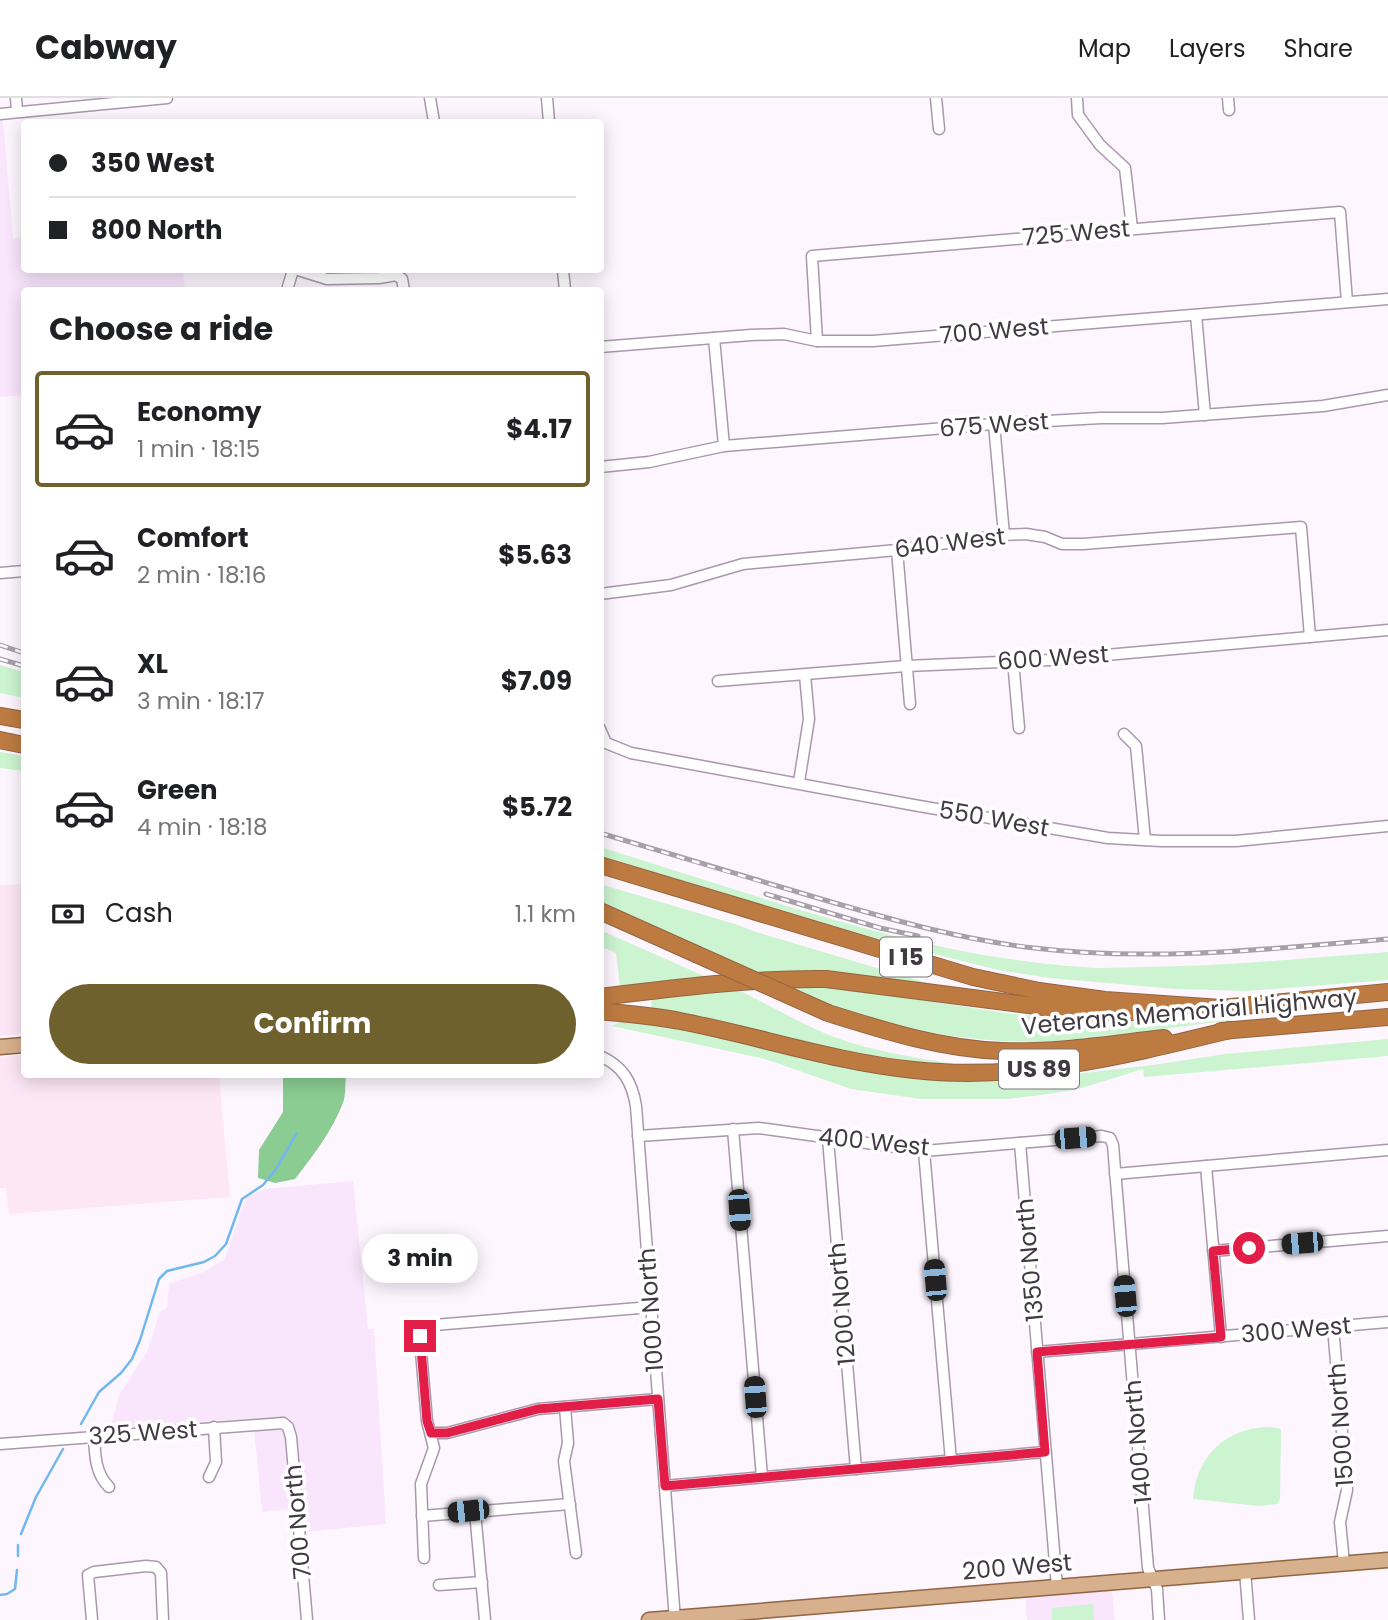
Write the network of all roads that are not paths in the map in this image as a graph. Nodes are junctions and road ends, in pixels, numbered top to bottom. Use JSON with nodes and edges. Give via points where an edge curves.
{"nodes":[{"id":1,"x":16,"y":98,"type":"edge"},
{"id":2,"x":167,"y":98,"type":"edge"},
{"id":3,"x":430,"y":98,"type":"edge"},
{"id":4,"x":547,"y":98,"type":"edge"},
{"id":5,"x":936,"y":98,"type":"edge"},
{"id":6,"x":1077,"y":98,"type":"edge"},
{"id":7,"x":1228,"y":98,"type":"edge"},
{"id":8,"x":84,"y":102,"type":"edge"},
{"id":9,"x":1229,"y":110,"type":"dead end"},
{"id":10,"x":17,"y":112,"type":"junction"},
{"id":11,"x":0,"y":114,"type":"edge"},
{"id":12,"x":434,"y":119,"type":"edge"},
{"id":13,"x":549,"y":119,"type":"edge"},
{"id":14,"x":939,"y":129,"type":"dead end"},
{"id":15,"x":1132,"y":228,"type":"junction"},
{"id":16,"x":306,"y":273,"type":"edge"},
{"id":17,"x":403,"y":287,"type":"edge"},
{"id":18,"x":1388,"y":299,"type":"edge"},
{"id":19,"x":1347,"y":302,"type":"junction"},
{"id":20,"x":1196,"y":315,"type":"junction"},
{"id":21,"x":715,"y":338,"type":"junction"},
{"id":22,"x":817,"y":341,"type":"junction"},
{"id":23,"x":604,"y":347,"type":"edge"},
{"id":24,"x":1388,"y":395,"type":"edge"},
{"id":25,"x":1205,"y":415,"type":"junction"},
{"id":26,"x":994,"y":424,"type":"junction"},
{"id":27,"x":724,"y":446,"type":"junction"},
{"id":28,"x":604,"y":467,"type":"edge"},
{"id":29,"x":1004,"y":535,"type":"junction"},
{"id":30,"x":897,"y":550,"type":"junction"},
{"id":31,"x":21,"y":571,"type":"edge"},
{"id":32,"x":0,"y":573,"type":"edge"},
{"id":33,"x":604,"y":593,"type":"edge"},
{"id":34,"x":1388,"y":630,"type":"edge"},
{"id":35,"x":1310,"y":637,"type":"junction"},
{"id":36,"x":1013,"y":661,"type":"junction"},
{"id":37,"x":906,"y":666,"type":"junction"},
{"id":38,"x":805,"y":675,"type":"junction"},
{"id":39,"x":718,"y":681,"type":"dead end"},
{"id":40,"x":910,"y":704,"type":"dead end"},
{"id":41,"x":0,"y":716,"type":"edge"},
{"id":42,"x":21,"y":720,"type":"edge"},
{"id":43,"x":1019,"y":728,"type":"dead end"},
{"id":44,"x":1124,"y":734,"type":"dead end"},
{"id":45,"x":604,"y":738,"type":"edge"},
{"id":46,"x":0,"y":740,"type":"edge"},
{"id":47,"x":21,"y":744,"type":"edge"},
{"id":48,"x":799,"y":782,"type":"junction"},
{"id":49,"x":1388,"y":826,"type":"edge"},
{"id":50,"x":1145,"y":840,"type":"junction"},
{"id":51,"x":604,"y":866,"type":"edge"},
{"id":52,"x":604,"y":913,"type":"edge"},
{"id":53,"x":1388,"y":992,"type":"edge"},
{"id":54,"x":604,"y":997,"type":"edge"},
{"id":55,"x":1221,"y":1007,"type":"junction"},
{"id":56,"x":604,"y":1011,"type":"edge"},
{"id":57,"x":1388,"y":1017,"type":"edge"},
{"id":58,"x":1230,"y":1030,"type":"junction"},
{"id":59,"x":21,"y":1045,"type":"edge"},
{"id":60,"x":0,"y":1047,"type":"edge"},
{"id":61,"x":604,"y":1058,"type":"edge"},
{"id":62,"x":733,"y":1129,"type":"junction"},
{"id":63,"x":638,"y":1136,"type":"junction"},
{"id":64,"x":1110,"y":1138,"type":"joint"},
{"id":65,"x":828,"y":1139,"type":"junction"},
{"id":66,"x":1020,"y":1143,"type":"junction"},
{"id":67,"x":1388,"y":1150,"type":"edge"},
{"id":68,"x":924,"y":1151,"type":"junction"},
{"id":69,"x":1206,"y":1166,"type":"junction"},
{"id":70,"x":1115,"y":1174,"type":"junction"},
{"id":71,"x":1388,"y":1236,"type":"edge"},
{"id":72,"x":1213,"y":1251,"type":"junction"},
{"id":73,"x":651,"y":1307,"type":"junction"},
{"id":74,"x":1388,"y":1322,"type":"edge"},
{"id":75,"x":1333,"y":1327,"type":"junction"},
{"id":76,"x":1221,"y":1337,"type":"junction"},
{"id":77,"x":1129,"y":1344,"type":"junction"},
{"id":78,"x":1037,"y":1352,"type":"junction"},
{"id":79,"x":658,"y":1399,"type":"junction"},
{"id":80,"x":565,"y":1407,"type":"junction"},
{"id":81,"x":286,"y":1425,"type":"joint"},
{"id":82,"x":214,"y":1427,"type":"junction"},
{"id":83,"x":431,"y":1433,"type":"junction"},
{"id":84,"x":94,"y":1436,"type":"junction"},
{"id":85,"x":0,"y":1444,"type":"edge"},
{"id":86,"x":1045,"y":1452,"type":"junction"},
{"id":87,"x":951,"y":1461,"type":"junction"},
{"id":88,"x":856,"y":1469,"type":"junction"},
{"id":89,"x":209,"y":1477,"type":"dead end"},
{"id":90,"x":762,"y":1477,"type":"junction"},
{"id":91,"x":665,"y":1486,"type":"junction"},
{"id":92,"x":109,"y":1487,"type":"dead end"},
{"id":93,"x":570,"y":1504,"type":"junction"},
{"id":94,"x":475,"y":1512,"type":"junction"},
{"id":95,"x":422,"y":1516,"type":"junction"},
{"id":96,"x":576,"y":1553,"type":"dead end"},
{"id":97,"x":424,"y":1558,"type":"dead end"},
{"id":98,"x":1388,"y":1560,"type":"edge"},
{"id":99,"x":1344,"y":1563,"type":"junction"},
{"id":100,"x":1245,"y":1571,"type":"junction"},
{"id":101,"x":1152,"y":1579,"type":"junction"},
{"id":102,"x":482,"y":1582,"type":"junction"},
{"id":103,"x":439,"y":1585,"type":"dead end"},
{"id":104,"x":1057,"y":1587,"type":"junction"},
{"id":105,"x":675,"y":1619,"type":"edge"},
{"id":106,"x":92,"y":1620,"type":"edge"},
{"id":107,"x":163,"y":1620,"type":"edge"},
{"id":108,"x":307,"y":1620,"type":"edge"},
{"id":109,"x":485,"y":1620,"type":"edge"},
{"id":110,"x":649,"y":1620,"type":"edge"},
{"id":111,"x":1159,"y":1620,"type":"edge"},
{"id":112,"x":1250,"y":1620,"type":"edge"}],
"edges":[{"from":1,"to":10,"type":"street"},
{"from":2,"to":8,"type":"street"},
{"from":3,"to":12,"type":"street"},
{"from":4,"to":13,"type":"street"},
{"from":5,"to":14,"type":"street"},
{"from":6,"to":15,"type":"street","via":[[1079,115],[1100,145],[1125,168]]},
{"from":7,"to":9,"type":"street"},
{"from":8,"to":10,"type":"street"},
{"from":10,"to":11,"type":"street"},
{"from":15,"to":19,"type":"street","name":"725 West","via":[[1339,212]]},
{"from":15,"to":22,"type":"street","name":"725 West","via":[[812,256]]},
{"from":16,"to":17,"type":"street","via":[[327,279],[399,276]]},
{"from":18,"to":19,"type":"street","name":"700 West"},
{"from":19,"to":20,"type":"street","name":"700 West"},
{"from":20,"to":22,"type":"street","name":"700 West","via":[[873,341]]},
{"from":20,"to":25,"type":"street"},
{"from":21,"to":22,"type":"street","name":"700 West","via":[[784,334]]},
{"from":21,"to":23,"type":"street","name":"700 West"},
{"from":21,"to":27,"type":"street"},
{"from":24,"to":25,"type":"street","name":"675 West","via":[[1323,406]]},
{"from":25,"to":26,"type":"street","name":"675 West"},
{"from":26,"to":27,"type":"street","name":"675 West"},
{"from":26,"to":29,"type":"street"},
{"from":27,"to":28,"type":"street","name":"675 West","via":[[649,463]]},
{"from":29,"to":30,"type":"street","name":"640 West"},
{"from":29,"to":35,"type":"street","name":"640 West","via":[[1083,544],[1301,527]]},
{"from":30,"to":33,"type":"street","name":"640 West","via":[[743,564],[671,585]]},
{"from":30,"to":37,"type":"street"},
{"from":31,"to":32,"type":"street"},
{"from":34,"to":35,"type":"street","name":"600 West"},
{"from":35,"to":36,"type":"street","name":"600 West"},
{"from":36,"to":37,"type":"street","name":"600 West"},
{"from":36,"to":43,"type":"street"},
{"from":37,"to":38,"type":"street","name":"600 West"},
{"from":37,"to":40,"type":"street"},
{"from":38,"to":39,"type":"street","name":"600 West"},
{"from":38,"to":48,"type":"street","via":[[809,719]]},
{"from":41,"to":42,"type":"highway"},
{"from":44,"to":50,"type":"street","via":[[1136,746]]},
{"from":45,"to":48,"type":"street","name":"550 West","via":[[631,753]]},
{"from":46,"to":47,"type":"highway"},
{"from":48,"to":50,"type":"street","name":"550 West","via":[[1017,823]]},
{"from":49,"to":50,"type":"street","name":"550 West","via":[[1236,841]]},
{"from":51,"to":55,"type":"highway","name":"Veterans Memorial Highway","number":"I 15","via":[[973,977],[1105,1000]]},
{"from":52,"to":58,"type":"highway","name":"Veterans Memorial Highway","bridge":true,"via":[[828,1013],[940,1044],[1045,1051]]},
{"from":53,"to":55,"type":"highway","name":"Veterans Memorial Highway","number":"I 15"},
{"from":54,"to":55,"type":"highway","via":[[785,978],[826,979],[1082,1013]]},
{"from":56,"to":58,"type":"highway","number":"US 89","via":[[677,1020],[902,1068],[956,1072],[1040,1069],[1112,1058]]},
{"from":57,"to":58,"type":"highway","name":"Veterans Memorial Highway"},
{"from":59,"to":60,"type":"main road"},
{"from":61,"to":63,"type":"street","name":"1000 North","via":[[628,1080],[635,1099]]},
{"from":62,"to":63,"type":"street","name":"400 West"},
{"from":62,"to":65,"type":"street","name":"400 West","via":[[759,1128]]},
{"from":62,"to":90,"type":"street"},
{"from":63,"to":73,"type":"street","name":"1000 North"},
{"from":64,"to":66,"type":"street","name":"400 West"},
{"from":64,"to":70,"type":"street","name":"1400 North"},
{"from":65,"to":68,"type":"street","name":"400 West"},
{"from":65,"to":88,"type":"street","name":"1200 North"},
{"from":66,"to":68,"type":"street","name":"400 West"},
{"from":66,"to":78,"type":"street","name":"1350 North"},
{"from":67,"to":69,"type":"street"},
{"from":68,"to":87,"type":"street"},
{"from":69,"to":70,"type":"street"},
{"from":69,"to":72,"type":"street"},
{"from":70,"to":77,"type":"street","name":"1400 North"},
{"from":71,"to":72,"type":"street"},
{"from":72,"to":76,"type":"street"},
{"from":73,"to":79,"type":"street","name":"1000 North"},
{"from":73,"to":83,"type":"street","via":[[423,1329],[420,1340]]},
{"from":74,"to":75,"type":"street","name":"300 West"},
{"from":75,"to":76,"type":"street","name":"300 West"},
{"from":75,"to":99,"type":"street","name":"1500 North","via":[[1347,1490],[1340,1522]]},
{"from":76,"to":77,"type":"street","name":"300 West"},
{"from":77,"to":78,"type":"street","name":"300 West"},
{"from":77,"to":101,"type":"street","name":"1400 North"},
{"from":78,"to":86,"type":"street","name":"1350 North"},
{"from":79,"to":80,"type":"street"},
{"from":79,"to":91,"type":"street","name":"1000 North"},
{"from":80,"to":83,"type":"street","via":[[531,1410],[447,1433]]},
{"from":80,"to":93,"type":"street","via":[[568,1443],[564,1461]]},
{"from":81,"to":82,"type":"street","name":"325 West"},
{"from":81,"to":108,"type":"street","name":"700 North","via":[[291,1437]]},
{"from":82,"to":84,"type":"street","name":"325 West"},
{"from":82,"to":89,"type":"street","via":[[216,1462]]},
{"from":83,"to":95,"type":"street","via":[[434,1448],[421,1484]]},
{"from":84,"to":85,"type":"street","name":"325 West"},
{"from":84,"to":92,"type":"street","via":[[97,1470]]},
{"from":86,"to":87,"type":"street"},
{"from":86,"to":104,"type":"street","name":"1350 North"},
{"from":87,"to":88,"type":"street"},
{"from":88,"to":90,"type":"street"},
{"from":90,"to":91,"type":"street"},
{"from":91,"to":105,"type":"street","name":"1000 North"},
{"from":93,"to":94,"type":"street"},
{"from":93,"to":96,"type":"street"},
{"from":94,"to":95,"type":"street"},
{"from":94,"to":102,"type":"street"},
{"from":95,"to":97,"type":"street"},
{"from":98,"to":99,"type":"main road","name":"200 West"},
{"from":99,"to":100,"type":"main road","name":"200 West"},
{"from":100,"to":101,"type":"main road","name":"200 West"},
{"from":100,"to":112,"type":"street"},
{"from":101,"to":104,"type":"main road","name":"200 West"},
{"from":101,"to":111,"type":"street","name":"1400 North"},
{"from":102,"to":103,"type":"street"},
{"from":102,"to":109,"type":"street"},
{"from":104,"to":105,"type":"main road","name":"200 West"},
{"from":105,"to":110,"type":"main road","name":"200 West"},
{"from":106,"to":107,"type":"street","via":[[88,1575],[146,1566],[156,1567],[162,1577]]}]}
